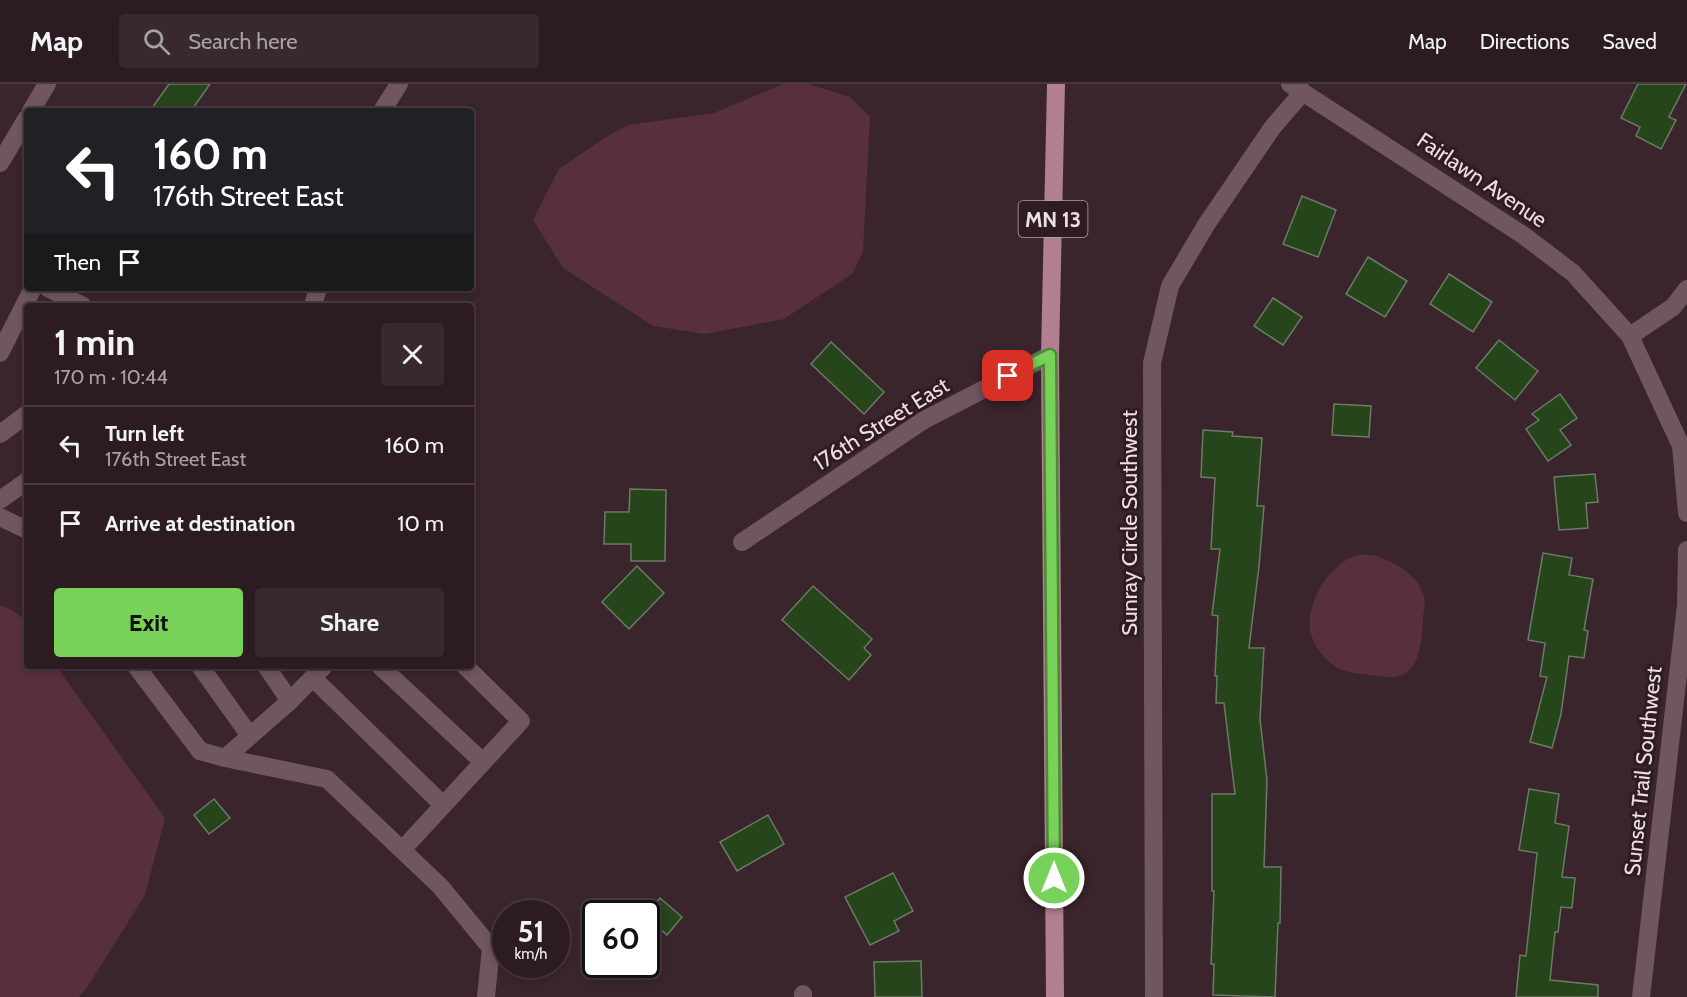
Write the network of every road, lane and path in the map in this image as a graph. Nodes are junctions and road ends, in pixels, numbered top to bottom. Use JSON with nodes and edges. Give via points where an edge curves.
{"nodes":[{"id":1,"x":47,"y":84,"type":"edge"},
{"id":2,"x":399,"y":84,"type":"edge"},
{"id":3,"x":1056,"y":84,"type":"edge"},
{"id":4,"x":1297,"y":88,"type":"edge"},
{"id":5,"x":33,"y":108,"type":"edge"},
{"id":6,"x":384,"y":108,"type":"edge"},
{"id":7,"x":24,"y":123,"type":"edge"},
{"id":8,"x":0,"y":163,"type":"edge"},
{"id":9,"x":1687,"y":289,"type":"edge"},
{"id":10,"x":54,"y":291,"type":"edge"},
{"id":11,"x":77,"y":303,"type":"edge"},
{"id":12,"x":24,"y":306,"type":"edge"},
{"id":13,"x":1630,"y":336,"type":"junction"},
{"id":14,"x":0,"y":353,"type":"edge"},
{"id":15,"x":1050,"y":355,"type":"junction"},
{"id":16,"x":24,"y":416,"type":"edge"},
{"id":17,"x":0,"y":434,"type":"edge"},
{"id":18,"x":24,"y":483,"type":"edge"},
{"id":19,"x":0,"y":500,"type":"edge"},
{"id":20,"x":1687,"y":513,"type":"edge"},
{"id":21,"x":0,"y":516,"type":"edge"},
{"id":22,"x":24,"y":529,"type":"edge"},
{"id":23,"x":742,"y":543,"type":"dead end"},
{"id":24,"x":1687,"y":550,"type":"edge"},
{"id":25,"x":138,"y":669,"type":"edge"},
{"id":26,"x":202,"y":669,"type":"edge"},
{"id":27,"x":268,"y":669,"type":"edge"},
{"id":28,"x":383,"y":669,"type":"edge"},
{"id":29,"x":468,"y":669,"type":"edge"},
{"id":30,"x":319,"y":672,"type":"edge"},
{"id":31,"x":290,"y":701,"type":"junction"},
{"id":32,"x":250,"y":736,"type":"junction"},
{"id":33,"x":225,"y":758,"type":"junction"},
{"id":34,"x":483,"y":762,"type":"junction"},
{"id":35,"x":443,"y":806,"type":"junction"},
{"id":36,"x":402,"y":850,"type":"junction"},
{"id":37,"x":486,"y":997,"type":"edge"},
{"id":38,"x":1054,"y":997,"type":"edge"},
{"id":39,"x":1154,"y":997,"type":"edge"},
{"id":40,"x":1641,"y":997,"type":"edge"}],
"edges":[{"from":1,"to":5,"type":"street"},
{"from":2,"to":6,"type":"street"},
{"from":3,"to":15,"type":"main road","number":"MN 13"},
{"from":4,"to":13,"type":"street","name":"Fairlawn Avenue","via":[[1523,235],[1573,273]]},
{"from":4,"to":39,"type":"street","name":"Sunray Circle Southwest","via":[[1170,286],[1152,363]]},
{"from":7,"to":8,"type":"street"},
{"from":9,"to":13,"type":"street","via":[[1673,307]]},
{"from":10,"to":11,"type":"street"},
{"from":12,"to":14,"type":"street"},
{"from":13,"to":20,"type":"street","via":[[1681,446]]},
{"from":15,"to":23,"type":"street","name":"176th Street East","via":[[924,420]]},
{"from":15,"to":38,"type":"main road","number":"MN 13"},
{"from":16,"to":17,"type":"street"},
{"from":18,"to":19,"type":"street"},
{"from":21,"to":22,"type":"street"},
{"from":24,"to":40,"type":"street","name":"Sunset Trail Southwest","via":[[1686,604]]},
{"from":25,"to":33,"type":"street","via":[[200,751]]},
{"from":26,"to":32,"type":"street"},
{"from":27,"to":31,"type":"street"},
{"from":28,"to":34,"type":"street"},
{"from":29,"to":34,"type":"street","via":[[521,720]]},
{"from":30,"to":31,"type":"street"},
{"from":30,"to":35,"type":"street"},
{"from":31,"to":32,"type":"street"},
{"from":32,"to":33,"type":"street"},
{"from":33,"to":36,"type":"street","via":[[327,779]]},
{"from":34,"to":35,"type":"street"},
{"from":35,"to":36,"type":"street"},
{"from":36,"to":37,"type":"street","via":[[440,886],[491,948]]}]}
